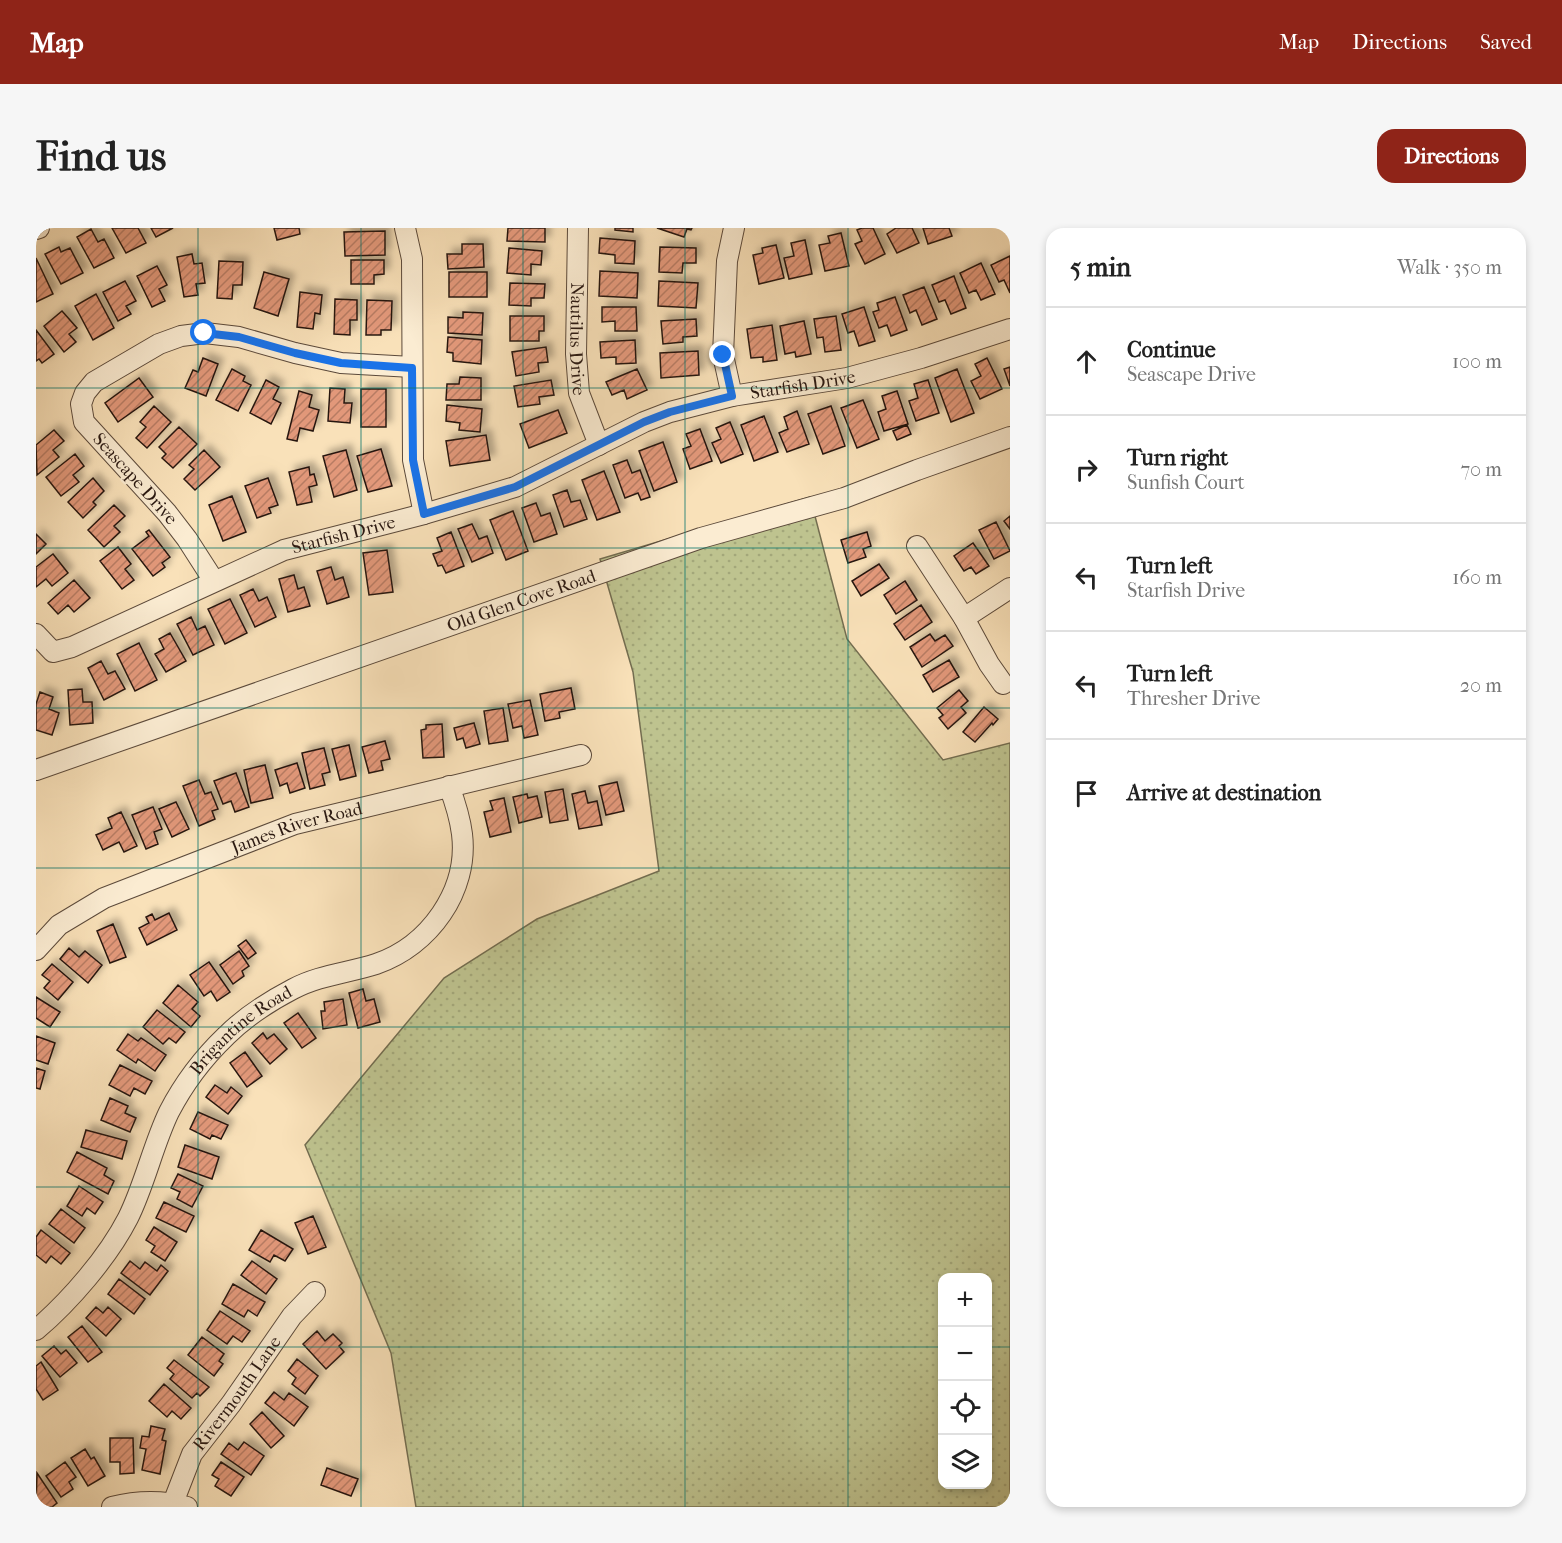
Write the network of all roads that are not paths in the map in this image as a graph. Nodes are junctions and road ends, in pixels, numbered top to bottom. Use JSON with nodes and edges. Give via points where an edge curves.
{"nodes":[{"id":1,"x":405,"y":228,"type":"edge"},
{"id":2,"x":578,"y":228,"type":"edge"},
{"id":3,"x":734,"y":228,"type":"edge"},
{"id":4,"x":1010,"y":330,"type":"edge"},
{"id":5,"x":412,"y":368,"type":"junction"},
{"id":6,"x":732,"y":396,"type":"junction"},
{"id":7,"x":1010,"y":437,"type":"edge"},
{"id":8,"x":599,"y":445,"type":"junction"},
{"id":9,"x":424,"y":514,"type":"junction"},
{"id":10,"x":917,"y":546,"type":"dead end"},
{"id":11,"x":214,"y":582,"type":"junction"},
{"id":12,"x":1010,"y":588,"type":"edge"},
{"id":13,"x":964,"y":618,"type":"junction"},
{"id":14,"x":36,"y":634,"type":"edge"},
{"id":15,"x":1003,"y":684,"type":"dead end"},
{"id":16,"x":581,"y":755,"type":"dead end"},
{"id":17,"x":36,"y":770,"type":"edge"},
{"id":18,"x":449,"y":786,"type":"junction"},
{"id":19,"x":36,"y":950,"type":"edge"},
{"id":20,"x":315,"y":1292,"type":"dead end"},
{"id":21,"x":36,"y":1330,"type":"edge"},
{"id":22,"x":180,"y":1505,"type":"edge"},
{"id":23,"x":112,"y":1507,"type":"edge"}],
"edges":[{"from":1,"to":5,"type":"street","via":[[412,259]]},
{"from":2,"to":8,"type":"street","name":"Nautilus Drive","via":[[579,393]]},
{"from":3,"to":6,"type":"street","via":[[727,261],[723,355]]},
{"from":4,"to":6,"type":"street","name":"Starfish Drive","via":[[847,378]]},
{"from":5,"to":9,"type":"street","via":[[413,460]]},
{"from":5,"to":11,"type":"street","name":"Seascape Drive","via":[[341,363],[239,337],[204,333],[159,344],[94,382],[81,404],[84,422],[167,513]]},
{"from":6,"to":8,"type":"street","name":"Starfish Drive","via":[[670,412]]},
{"from":7,"to":17,"type":"street","name":"Old Glen Cove Road","via":[[844,498],[701,538]]},
{"from":8,"to":9,"type":"street","name":"Starfish Drive","via":[[515,487]]},
{"from":9,"to":11,"type":"street","name":"Starfish Drive","via":[[284,550]]},
{"from":10,"to":13,"type":"street"},
{"from":11,"to":14,"type":"street","name":"Starfish Drive","via":[[72,647],[53,652]]},
{"from":12,"to":13,"type":"street"},
{"from":13,"to":15,"type":"street"},
{"from":16,"to":18,"type":"street","name":"James River Road"},
{"from":18,"to":19,"type":"street","name":"James River Road","via":[[295,824],[241,843],[104,898],[58,925]]},
{"from":18,"to":21,"type":"street","name":"Brigantine Road","via":[[463,836],[463,860],[459,880],[431,928],[399,954],[293,989],[227,1035],[200,1063],[168,1114],[128,1219],[83,1282]]},
{"from":20,"to":22,"type":"street","name":"Rivermouth Lane","via":[[292,1316],[192,1454]]},
{"from":22,"to":23,"type":"street","via":[[127,1503]]}]}
